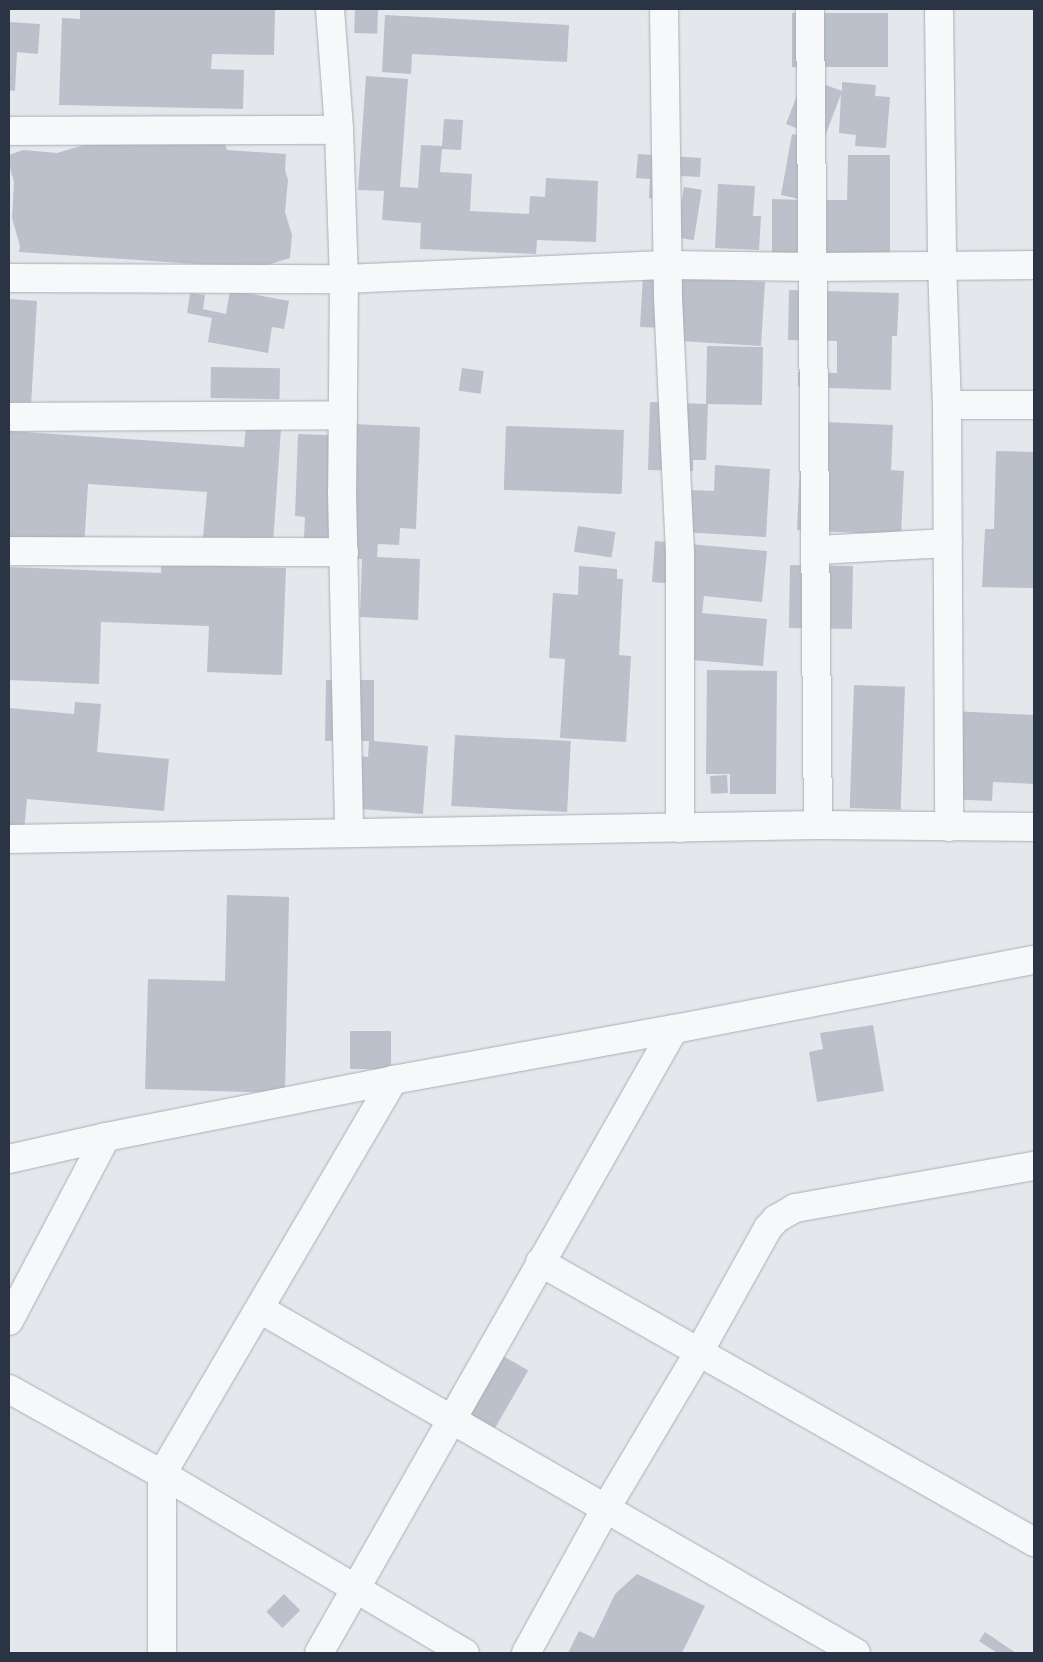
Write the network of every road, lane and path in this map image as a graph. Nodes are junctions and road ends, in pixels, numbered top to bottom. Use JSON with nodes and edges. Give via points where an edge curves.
{"nodes":[{"id":1,"x":330,"y":9,"type":"edge"},
{"id":2,"x":664,"y":9,"type":"edge"},
{"id":3,"x":810,"y":9,"type":"edge"},
{"id":4,"x":939,"y":9,"type":"edge"},
{"id":5,"x":339,"y":130,"type":"junction"},
{"id":6,"x":9,"y":131,"type":"edge"},
{"id":7,"x":942,"y":264,"type":"junction"},
{"id":8,"x":669,"y":265,"type":"junction"},
{"id":9,"x":1034,"y":265,"type":"edge"},
{"id":10,"x":813,"y":267,"type":"junction"},
{"id":11,"x":9,"y":278,"type":"edge"},
{"id":12,"x":344,"y":279,"type":"junction"},
{"id":13,"x":1034,"y":404,"type":"edge"},
{"id":14,"x":947,"y":405,"type":"junction"},
{"id":15,"x":343,"y":415,"type":"junction"},
{"id":16,"x":9,"y":417,"type":"edge"},
{"id":17,"x":948,"y":543,"type":"junction"},
{"id":18,"x":817,"y":550,"type":"junction"},
{"id":19,"x":9,"y":552,"type":"edge"},
{"id":20,"x":344,"y":552,"type":"junction"},
{"id":21,"x":818,"y":825,"type":"junction"},
{"id":22,"x":949,"y":827,"type":"junction"},
{"id":23,"x":1034,"y":827,"type":"edge"},
{"id":24,"x":680,"y":828,"type":"junction"},
{"id":25,"x":349,"y":833,"type":"junction"},
{"id":26,"x":9,"y":838,"type":"edge"},
{"id":27,"x":1034,"y":960,"type":"edge"},
{"id":28,"x":674,"y":1029,"type":"junction"},
{"id":29,"x":393,"y":1080,"type":"junction"},
{"id":30,"x":106,"y":1137,"type":"junction"},
{"id":31,"x":9,"y":1159,"type":"edge"},
{"id":32,"x":1034,"y":1166,"type":"edge"},
{"id":33,"x":540,"y":1262,"type":"junction"},
{"id":34,"x":260,"y":1309,"type":"junction"},
{"id":35,"x":9,"y":1321,"type":"edge"},
{"id":36,"x":699,"y":1352,"type":"junction"},
{"id":37,"x":9,"y":1389,"type":"edge"},
{"id":38,"x":453,"y":1419,"type":"junction"},
{"id":39,"x":162,"y":1474,"type":"junction"},
{"id":40,"x":606,"y":1508,"type":"junction"},
{"id":41,"x":1034,"y":1542,"type":"edge"},
{"id":42,"x":356,"y":1590,"type":"junction"},
{"id":43,"x":162,"y":1653,"type":"edge"},
{"id":44,"x":318,"y":1653,"type":"edge"},
{"id":45,"x":465,"y":1653,"type":"edge"},
{"id":46,"x":526,"y":1653,"type":"edge"},
{"id":47,"x":856,"y":1653,"type":"edge"}],
"edges":[{"from":1,"to":5,"type":"street"},
{"from":2,"to":8,"type":"street"},
{"from":3,"to":10,"type":"street"},
{"from":4,"to":7,"type":"street"},
{"from":5,"to":6,"type":"street"},
{"from":5,"to":12,"type":"street"},
{"from":7,"to":9,"type":"street"},
{"from":7,"to":10,"type":"street"},
{"from":7,"to":14,"type":"street"},
{"from":8,"to":10,"type":"street"},
{"from":8,"to":12,"type":"street"},
{"from":8,"to":24,"type":"street","via":[[680,552]]},
{"from":10,"to":18,"type":"street"},
{"from":11,"to":12,"type":"street"},
{"from":12,"to":15,"type":"street"},
{"from":13,"to":14,"type":"street"},
{"from":14,"to":17,"type":"street"},
{"from":15,"to":16,"type":"street"},
{"from":15,"to":20,"type":"street"},
{"from":17,"to":18,"type":"street"},
{"from":17,"to":22,"type":"street"},
{"from":18,"to":21,"type":"street"},
{"from":19,"to":20,"type":"street"},
{"from":20,"to":25,"type":"street"},
{"from":21,"to":22,"type":"street"},
{"from":21,"to":24,"type":"street"},
{"from":22,"to":23,"type":"street"},
{"from":24,"to":25,"type":"street"},
{"from":25,"to":26,"type":"street"},
{"from":27,"to":28,"type":"street"},
{"from":28,"to":29,"type":"street"},
{"from":28,"to":33,"type":"street"},
{"from":29,"to":30,"type":"street"},
{"from":29,"to":34,"type":"street"},
{"from":30,"to":31,"type":"street"},
{"from":30,"to":35,"type":"street"},
{"from":32,"to":36,"type":"street","via":[[795,1208],[784,1213],[768,1228]]},
{"from":33,"to":36,"type":"street"},
{"from":33,"to":38,"type":"street"},
{"from":34,"to":38,"type":"street"},
{"from":34,"to":39,"type":"street"},
{"from":36,"to":40,"type":"street"},
{"from":36,"to":41,"type":"street"},
{"from":37,"to":39,"type":"street"},
{"from":38,"to":40,"type":"street"},
{"from":38,"to":42,"type":"street"},
{"from":39,"to":42,"type":"street"},
{"from":39,"to":43,"type":"street"},
{"from":40,"to":46,"type":"street"},
{"from":40,"to":47,"type":"street"},
{"from":42,"to":44,"type":"street"},
{"from":42,"to":45,"type":"street"}]}
